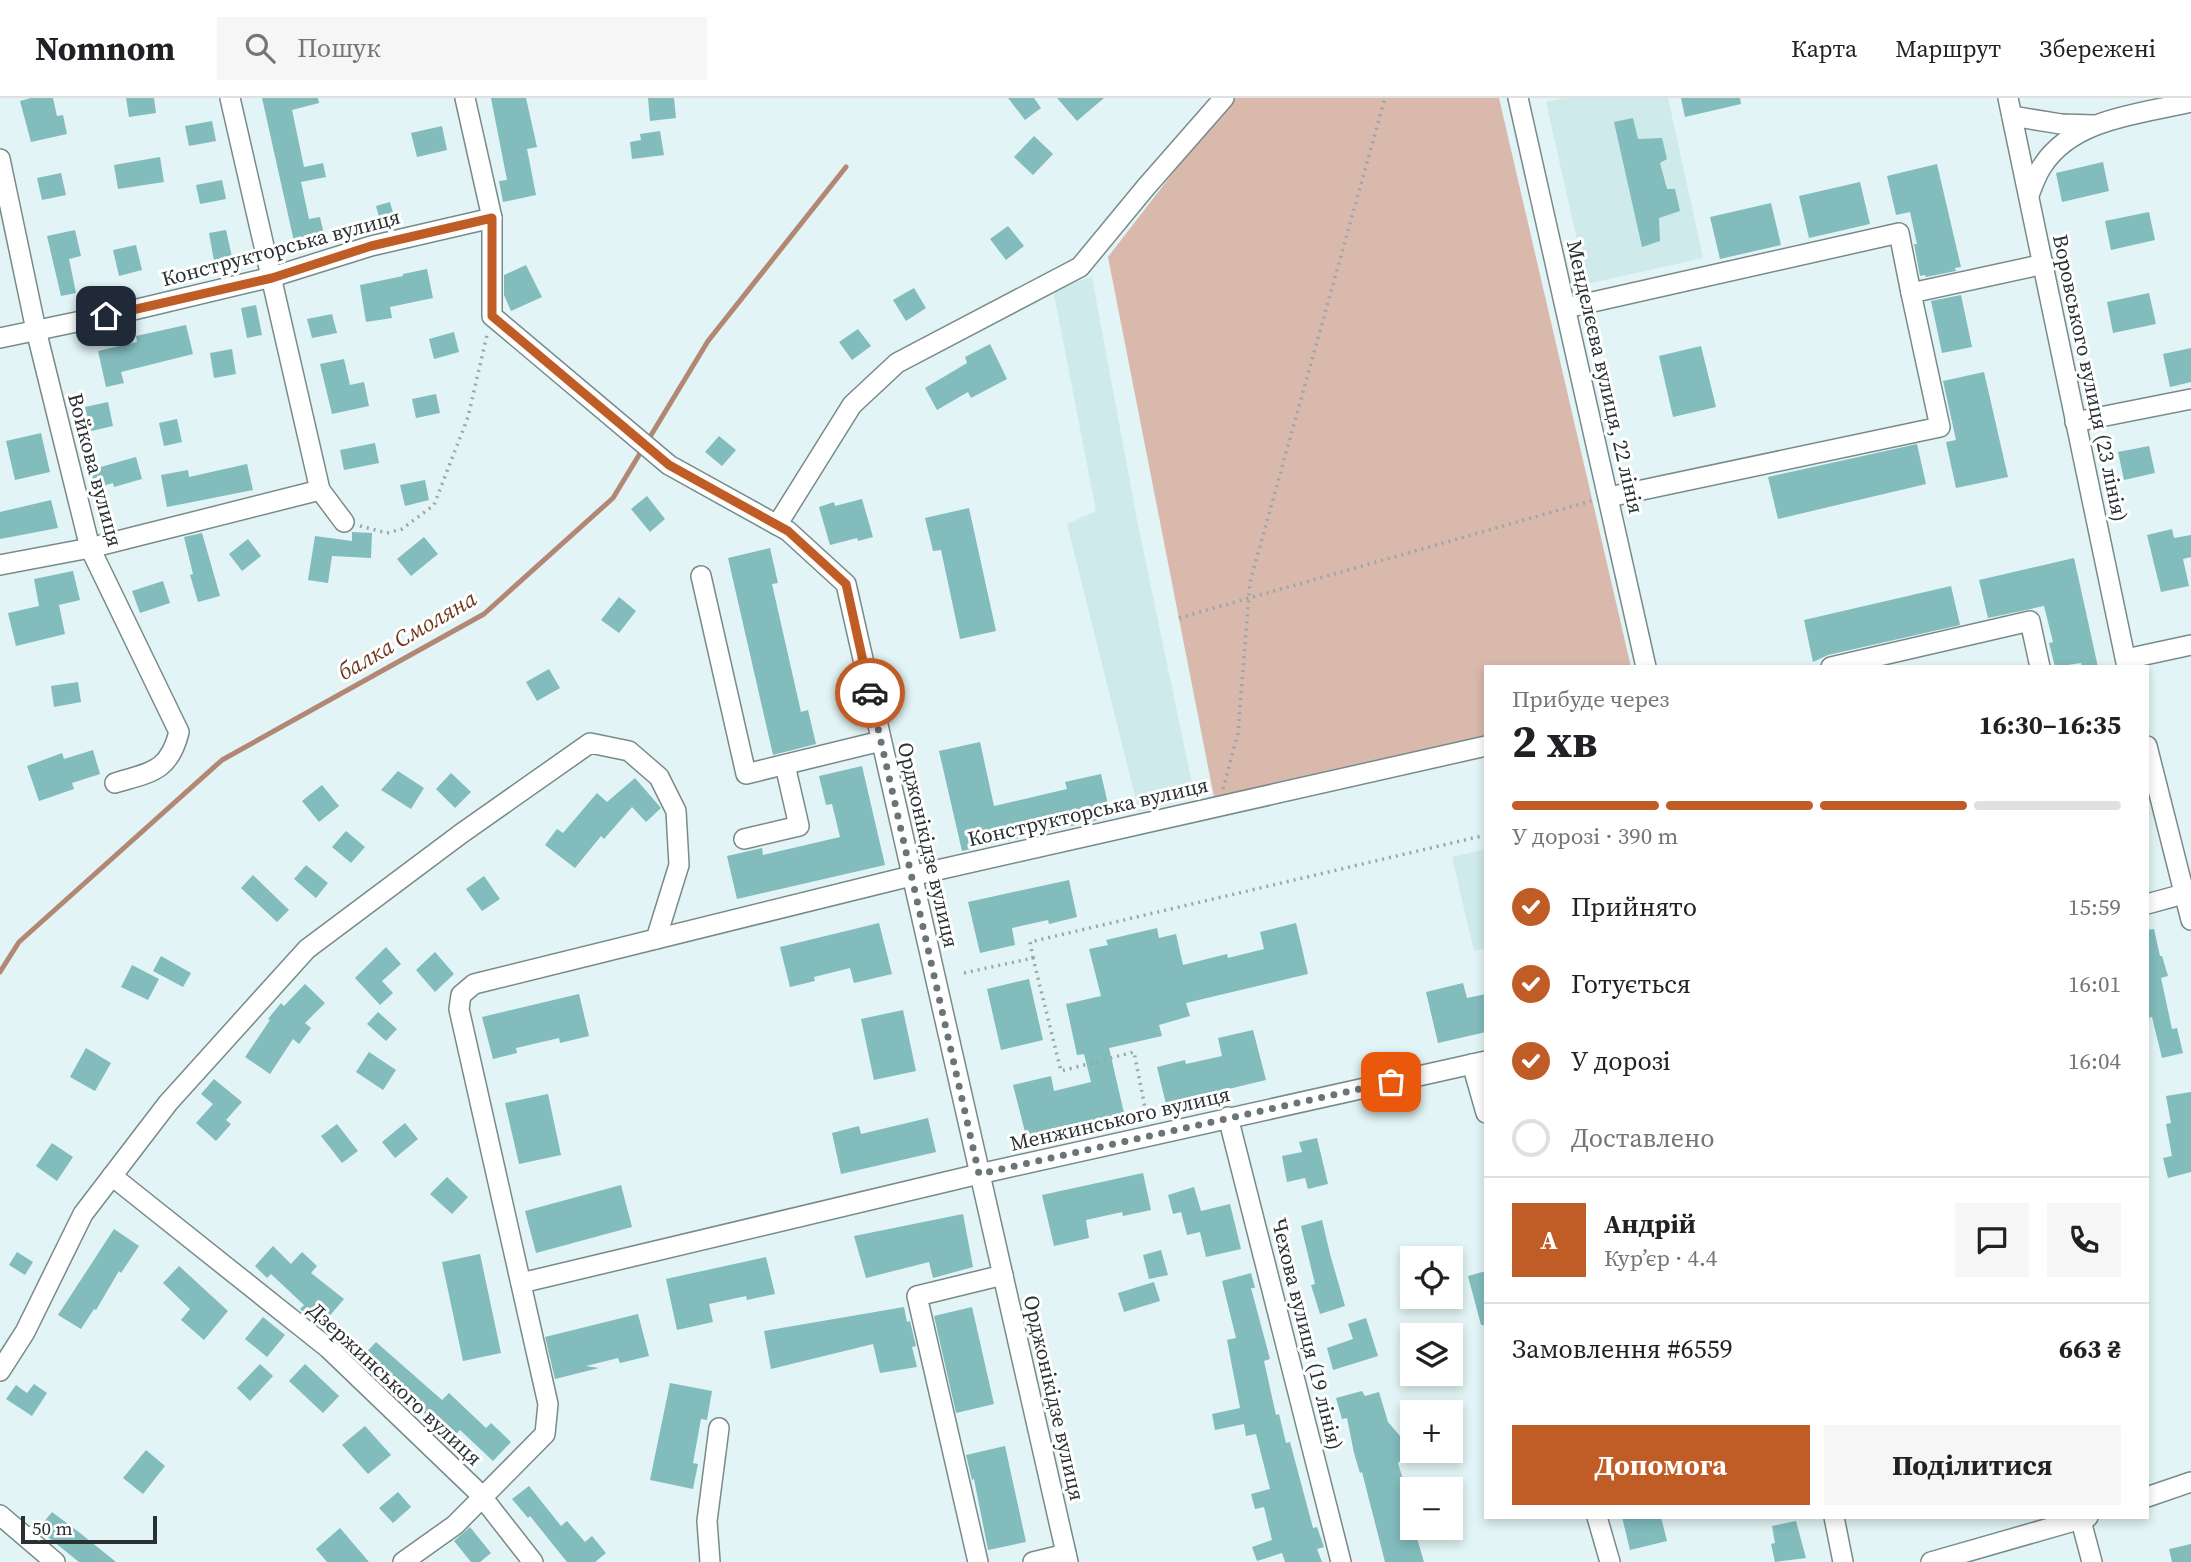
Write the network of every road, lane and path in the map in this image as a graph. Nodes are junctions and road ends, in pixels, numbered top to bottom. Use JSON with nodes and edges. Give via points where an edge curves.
{"nodes":[{"id":1,"x":230,"y":98,"type":"edge"},
{"id":2,"x":466,"y":98,"type":"edge"},
{"id":3,"x":1224,"y":98,"type":"edge"},
{"id":4,"x":1385,"y":98,"type":"edge"},
{"id":5,"x":1521,"y":98,"type":"edge"},
{"id":6,"x":2191,"y":102,"type":"edge"},
{"id":7,"x":2010,"y":107,"type":"edge"},
{"id":8,"x":2094,"y":125,"type":"junction"},
{"id":9,"x":0,"y":159,"type":"edge"},
{"id":10,"x":2029,"y":195,"type":"junction"},
{"id":11,"x":492,"y":218,"type":"junction"},
{"id":12,"x":2044,"y":264,"type":"junction"},
{"id":13,"x":272,"y":278,"type":"junction"},
{"id":14,"x":1911,"y":293,"type":"junction"},
{"id":15,"x":1566,"y":309,"type":"junction"},
{"id":16,"x":492,"y":316,"type":"junction"},
{"id":17,"x":36,"y":330,"type":"junction"},
{"id":18,"x":0,"y":338,"type":"edge"},
{"id":19,"x":2191,"y":399,"type":"edge"},
{"id":20,"x":2075,"y":422,"type":"junction"},
{"id":21,"x":320,"y":490,"type":"junction"},
{"id":22,"x":1601,"y":499,"type":"junction"},
{"id":23,"x":344,"y":522,"type":"joint"},
{"id":24,"x":777,"y":525,"type":"junction"},
{"id":25,"x":90,"y":548,"type":"junction"},
{"id":26,"x":0,"y":565,"type":"edge"},
{"id":27,"x":701,"y":576,"type":"dead end"},
{"id":28,"x":1249,"y":598,"type":"junction"},
{"id":29,"x":1179,"y":618,"type":"dead end"},
{"id":30,"x":2191,"y":645,"type":"edge"},
{"id":31,"x":2127,"y":663,"type":"edge"},
{"id":32,"x":1645,"y":665,"type":"edge"},
{"id":33,"x":1840,"y":665,"type":"edge"},
{"id":34,"x":2040,"y":665,"type":"edge"},
{"id":35,"x":881,"y":741,"type":"junction"},
{"id":36,"x":1484,"y":746,"type":"edge"},
{"id":37,"x":2149,"y":753,"type":"edge"},
{"id":38,"x":785,"y":765,"type":"junction"},
{"id":39,"x":115,"y":783,"type":"dead end"},
{"id":40,"x":1218,"y":806,"type":"junction"},
{"id":41,"x":1484,"y":835,"type":"edge"},
{"id":42,"x":744,"y":839,"type":"dead end"},
{"id":43,"x":911,"y":876,"type":"junction"},
{"id":44,"x":2188,"y":893,"type":"edge"},
{"id":45,"x":2149,"y":903,"type":"edge"},
{"id":46,"x":2191,"y":920,"type":"edge"},
{"id":47,"x":656,"y":939,"type":"junction"},
{"id":48,"x":1033,"y":958,"type":"junction"},
{"id":49,"x":964,"y":973,"type":"dead end"},
{"id":50,"x":1479,"y":1063,"type":"edge"},
{"id":51,"x":1484,"y":1099,"type":"edge"},
{"id":52,"x":1228,"y":1117,"type":"junction"},
{"id":53,"x":1151,"y":1135,"type":"junction"},
{"id":54,"x":979,"y":1174,"type":"junction"},
{"id":55,"x":112,"y":1176,"type":"junction"},
{"id":56,"x":1003,"y":1275,"type":"junction"},
{"id":57,"x":521,"y":1283,"type":"junction"},
{"id":58,"x":0,"y":1371,"type":"edge"},
{"id":59,"x":719,"y":1428,"type":"dead end"},
{"id":60,"x":2191,"y":1482,"type":"edge"},
{"id":61,"x":2149,"y":1496,"type":"edge"},
{"id":62,"x":483,"y":1497,"type":"junction"},
{"id":63,"x":0,"y":1515,"type":"edge"},
{"id":64,"x":1598,"y":1519,"type":"edge"},
{"id":65,"x":1834,"y":1519,"type":"edge"},
{"id":66,"x":2080,"y":1519,"type":"edge"},
{"id":67,"x":2083,"y":1519,"type":"edge"},
{"id":68,"x":1067,"y":1558,"type":"edge"},
{"id":69,"x":55,"y":1562,"type":"edge"},
{"id":70,"x":403,"y":1562,"type":"edge"},
{"id":71,"x":533,"y":1562,"type":"edge"},
{"id":72,"x":710,"y":1562,"type":"edge"},
{"id":73,"x":978,"y":1562,"type":"edge"},
{"id":74,"x":1033,"y":1562,"type":"edge"},
{"id":75,"x":1341,"y":1562,"type":"edge"},
{"id":76,"x":1610,"y":1562,"type":"edge"},
{"id":77,"x":1843,"y":1562,"type":"edge"},
{"id":78,"x":1931,"y":1562,"type":"edge"},
{"id":79,"x":2092,"y":1562,"type":"edge"}],
"edges":[{"from":1,"to":13,"type":"street"},
{"from":2,"to":11,"type":"street"},
{"from":3,"to":24,"type":"street","via":[[1080,267],[897,363],[852,405]]},
{"from":4,"to":28,"type":"path"},
{"from":5,"to":15,"type":"street","name":"Менделєєва вулиця, 22 лінія"},
{"from":6,"to":8,"type":"street"},
{"from":7,"to":8,"type":"street","via":[[2061,124]]},
{"from":7,"to":10,"type":"street","name":"Воровського вулиця (23 лiнiя)"},
{"from":8,"to":10,"type":"street","via":[[2068,140],[2043,164]]},
{"from":9,"to":17,"type":"street","name":"Войкова вулиця"},
{"from":10,"to":12,"type":"street","name":"Воровського вулиця (23 лiнiя)"},
{"from":11,"to":13,"type":"street","name":"Конструкторська вулиця","via":[[371,246]]},
{"from":11,"to":16,"type":"street"},
{"from":12,"to":14,"type":"street"},
{"from":12,"to":20,"type":"street","name":"Воровського вулиця (23 лiнiя)"},
{"from":13,"to":17,"type":"street","name":"Конструкторська вулиця"},
{"from":13,"to":21,"type":"street"},
{"from":14,"to":15,"type":"street","via":[[1899,233]]},
{"from":14,"to":22,"type":"street","via":[[1940,427]]},
{"from":15,"to":22,"type":"street","name":"Менделєєва вулиця, 22 лінія"},
{"from":16,"to":23,"type":"path","via":[[468,417],[434,505],[402,529],[387,533]]},
{"from":16,"to":24,"type":"street","name":"Орджонікідзе вулиця","via":[[669,465]]},
{"from":17,"to":18,"type":"street","name":"Конструкторська вулиця"},
{"from":17,"to":25,"type":"street","name":"Войкова вулиця"},
{"from":19,"to":20,"type":"street"},
{"from":20,"to":31,"type":"street","name":"Воровського вулиця (23 лiнiя)"},
{"from":21,"to":23,"type":"street"},
{"from":21,"to":25,"type":"street"},
{"from":22,"to":28,"type":"path"},
{"from":22,"to":32,"type":"street","name":"Менделєєва вулиця, 22 лінія"},
{"from":24,"to":35,"type":"street","name":"Орджонікідзе вулиця","via":[[846,584]]},
{"from":25,"to":26,"type":"street"},
{"from":25,"to":39,"type":"street","name":"Войкова вулиця","via":[[179,732],[174,752],[155,771]]},
{"from":27,"to":38,"type":"street","via":[[746,774]]},
{"from":28,"to":29,"type":"path"},
{"from":28,"to":40,"type":"path","via":[[1238,733]]},
{"from":30,"to":31,"type":"street"},
{"from":33,"to":34,"type":"street","via":[[2030,621]]},
{"from":35,"to":38,"type":"street"},
{"from":35,"to":43,"type":"street","name":"Орджонікідзе вулиця"},
{"from":36,"to":40,"type":"street","name":"Конструкторська вулиця"},
{"from":37,"to":44,"type":"street"},
{"from":38,"to":42,"type":"street","via":[[799,826]]},
{"from":40,"to":43,"type":"street","name":"Конструкторська вулиця"},
{"from":41,"to":48,"type":"path","via":[[1030,942]]},
{"from":43,"to":47,"type":"street","name":"Конструкторська вулиця"},
{"from":43,"to":54,"type":"street","name":"Орджонікідзе вулиця"},
{"from":44,"to":45,"type":"street"},
{"from":44,"to":46,"type":"street"},
{"from":47,"to":55,"type":"street","via":[[679,864],[676,811],[659,777],[629,751],[590,743],[307,949],[167,1103]]},
{"from":47,"to":57,"type":"street","name":"Конструкторська вулиця","via":[[474,984],[461,995],[459,1009]]},
{"from":48,"to":49,"type":"path"},
{"from":48,"to":53,"type":"path","via":[[1061,1071],[1134,1052]]},
{"from":50,"to":51,"type":"street"},
{"from":50,"to":52,"type":"street","name":"Менжинського вулиця"},
{"from":52,"to":53,"type":"street","name":"Менжинського вулиця"},
{"from":52,"to":75,"type":"street","name":"Чехова вулиця (19 лiнiя)"},
{"from":53,"to":54,"type":"street","name":"Менжинського вулиця"},
{"from":54,"to":56,"type":"street","name":"Орджонікідзе вулиця"},
{"from":54,"to":57,"type":"street","name":"Менжинського вулиця"},
{"from":55,"to":58,"type":"street","via":[[83,1214],[25,1332]]},
{"from":55,"to":62,"type":"street","name":"Дзержинського вулиця","via":[[328,1348]]},
{"from":56,"to":68,"type":"street","name":"Орджонікідзе вулиця"},
{"from":56,"to":73,"type":"street","via":[[917,1296]]},
{"from":57,"to":62,"type":"street","via":[[548,1404],[545,1434]]},
{"from":59,"to":72,"type":"street","via":[[707,1521]]},
{"from":60,"to":61,"type":"street"},
{"from":62,"to":70,"type":"street","via":[[455,1525]]},
{"from":62,"to":71,"type":"street","name":"Дзержинського вулиця"},
{"from":63,"to":69,"type":"street"},
{"from":64,"to":76,"type":"street"},
{"from":65,"to":77,"type":"street"},
{"from":66,"to":78,"type":"street"},
{"from":67,"to":79,"type":"street"},
{"from":68,"to":74,"type":"street"}]}
